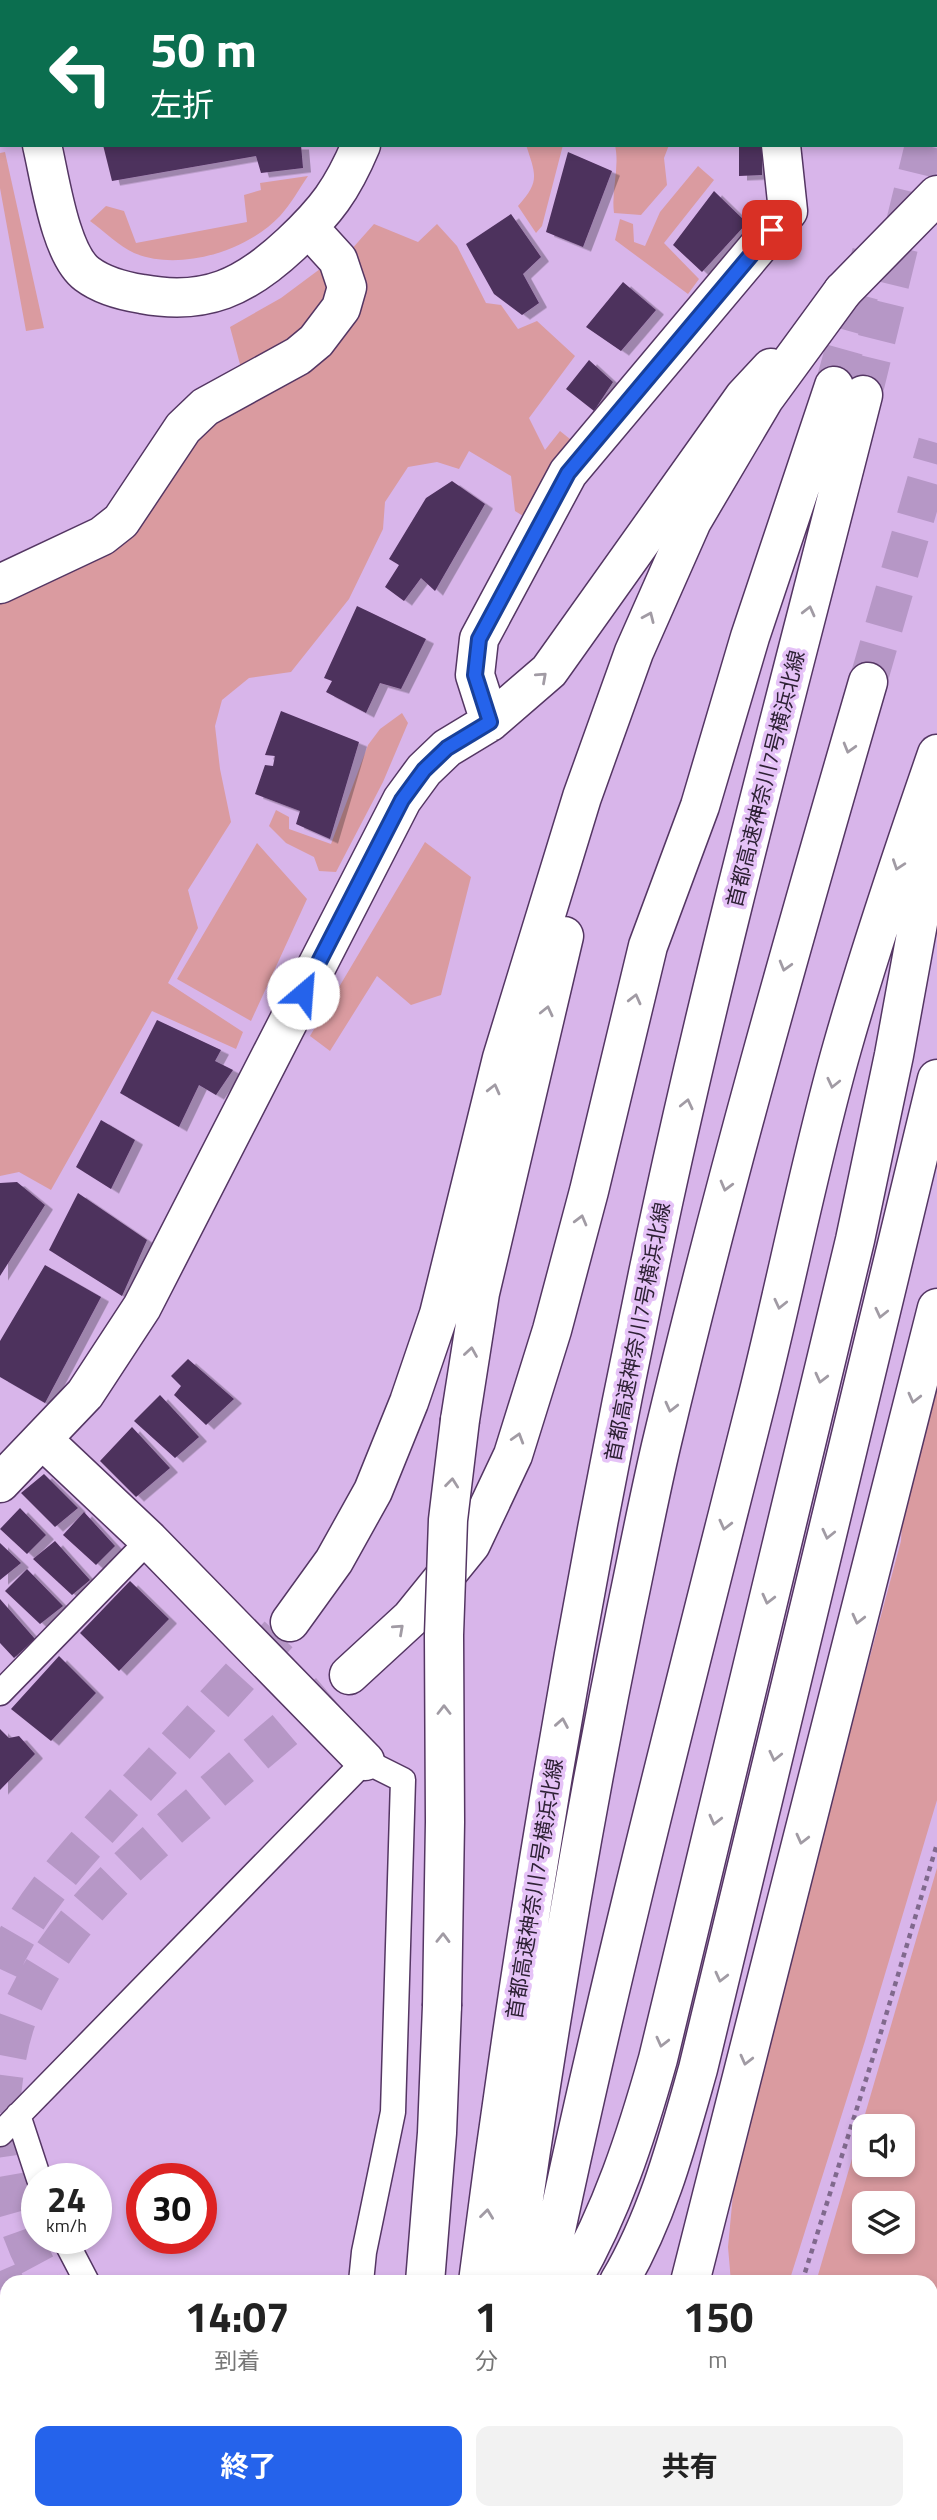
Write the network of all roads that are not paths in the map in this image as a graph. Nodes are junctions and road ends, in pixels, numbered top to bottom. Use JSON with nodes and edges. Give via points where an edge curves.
{"nodes":[{"id":1,"x":42,"y":147,"type":"edge"},
{"id":2,"x":360,"y":147,"type":"edge"},
{"id":3,"x":781,"y":147,"type":"edge"},
{"id":4,"x":937,"y":195,"type":"edge"},
{"id":5,"x":308,"y":228,"type":"junction"},
{"id":6,"x":843,"y":291,"type":"junction"},
{"id":7,"x":0,"y":584,"type":"edge"},
{"id":8,"x":634,"y":652,"type":"junction"},
{"id":9,"x":868,"y":682,"type":"tunnel mouth"},
{"id":10,"x":490,"y":722,"type":"junction"},
{"id":11,"x":937,"y":754,"type":"edge"},
{"id":12,"x":937,"y":819,"type":"edge"},
{"id":13,"x":937,"y":1079,"type":"edge"},
{"id":14,"x":937,"y":1308,"type":"edge"},
{"id":15,"x":43,"y":1440,"type":"junction"},
{"id":16,"x":0,"y":1483,"type":"edge"},
{"id":17,"x":149,"y":1540,"type":"junction"},
{"id":18,"x":290,"y":1622,"type":"tunnel mouth"},
{"id":19,"x":349,"y":1675,"type":"tunnel mouth"},
{"id":20,"x":0,"y":1693,"type":"edge"},
{"id":21,"x":365,"y":1761,"type":"junction"},
{"id":22,"x":18,"y":2115,"type":"junction"},
{"id":23,"x":0,"y":2134,"type":"edge"},
{"id":24,"x":34,"y":2163,"type":"edge"},
{"id":25,"x":72,"y":2254,"type":"edge"},
{"id":26,"x":83,"y":2275,"type":"edge"},
{"id":27,"x":362,"y":2275,"type":"edge"},
{"id":28,"x":426,"y":2275,"type":"edge"},
{"id":29,"x":479,"y":2275,"type":"edge"},
{"id":30,"x":513,"y":2275,"type":"edge"},
{"id":31,"x":547,"y":2275,"type":"edge"},
{"id":32,"x":575,"y":2275,"type":"edge"},
{"id":33,"x":623,"y":2275,"type":"edge"},
{"id":34,"x":692,"y":2275,"type":"edge"}],
"edges":[{"from":1,"to":5,"type":"main road","via":[[67,247],[86,274],[119,290],[185,299],[220,291],[264,268]]},
{"from":2,"to":5,"type":"main road","via":[[330,205]]},
{"from":3,"to":10,"type":"main road","via":[[788,211],[568,473],[479,639],[475,675]]},
{"from":4,"to":6,"type":"main road"},
{"from":5,"to":7,"type":"main road","via":[[338,260],[347,287],[341,309],[316,341],[298,356],[205,407],[183,428],[121,521],[102,536]]},
{"from":8,"to":6,"type":"main road","one_way":true,"via":[[692,521],[764,399]]},
{"from":10,"to":6,"type":"main road","one_way":true,"via":[[549,671],[744,397]]},
{"from":18,"to":8,"type":"main road","one_way":true,"via":[[334,1561],[373,1491],[409,1402],[439,1314],[502,1058],[582,797]]},
{"from":28,"to":8,"type":"main road","one_way":true,"bridge":true,"via":[[442,2006],[448,1520],[460,1420],[483,1280]]},
{"from":9,"to":30,"type":"main road","name":"首都高速神奈川7号横浜北線","one_way":true,"via":[[776,999],[660,1450],[608,1701],[549,2031]]},
{"from":10,"to":15,"type":"main road","via":[[447,748],[402,800],[142,1307],[85,1394]]},
{"from":11,"to":31,"type":"main road","one_way":true,"via":[[840,1052],[663,1767]]},
{"from":12,"to":32,"type":"main road","one_way":true,"via":[[855,1240],[658,2059],[613,2200]]},
{"from":13,"to":33,"type":"main road","one_way":true,"via":[[698,2069],[671,2164],[650,2221]]},
{"from":14,"to":34,"type":"main road","one_way":true},
{"from":15,"to":16,"type":"main road"},
{"from":15,"to":17,"type":"main road"},
{"from":17,"to":20,"type":"lane"},
{"from":17,"to":21,"type":"main road"},
{"from":19,"to":29,"type":"main road","name":"首都高速神奈川7号横浜北線","via":[[411,1618],[471,1544],[513,1455],[586,1203],[648,946],[700,806],[750,637],[849,391],[664,1202],[598,1530],[527,1933]]},
{"from":21,"to":22,"type":"lane"},
{"from":21,"to":27,"type":"lane","via":[[403,1780],[393,2112]]},
{"from":22,"to":23,"type":"lane"},
{"from":22,"to":24,"type":"lane"},
{"from":25,"to":26,"type":"lane"}]}
